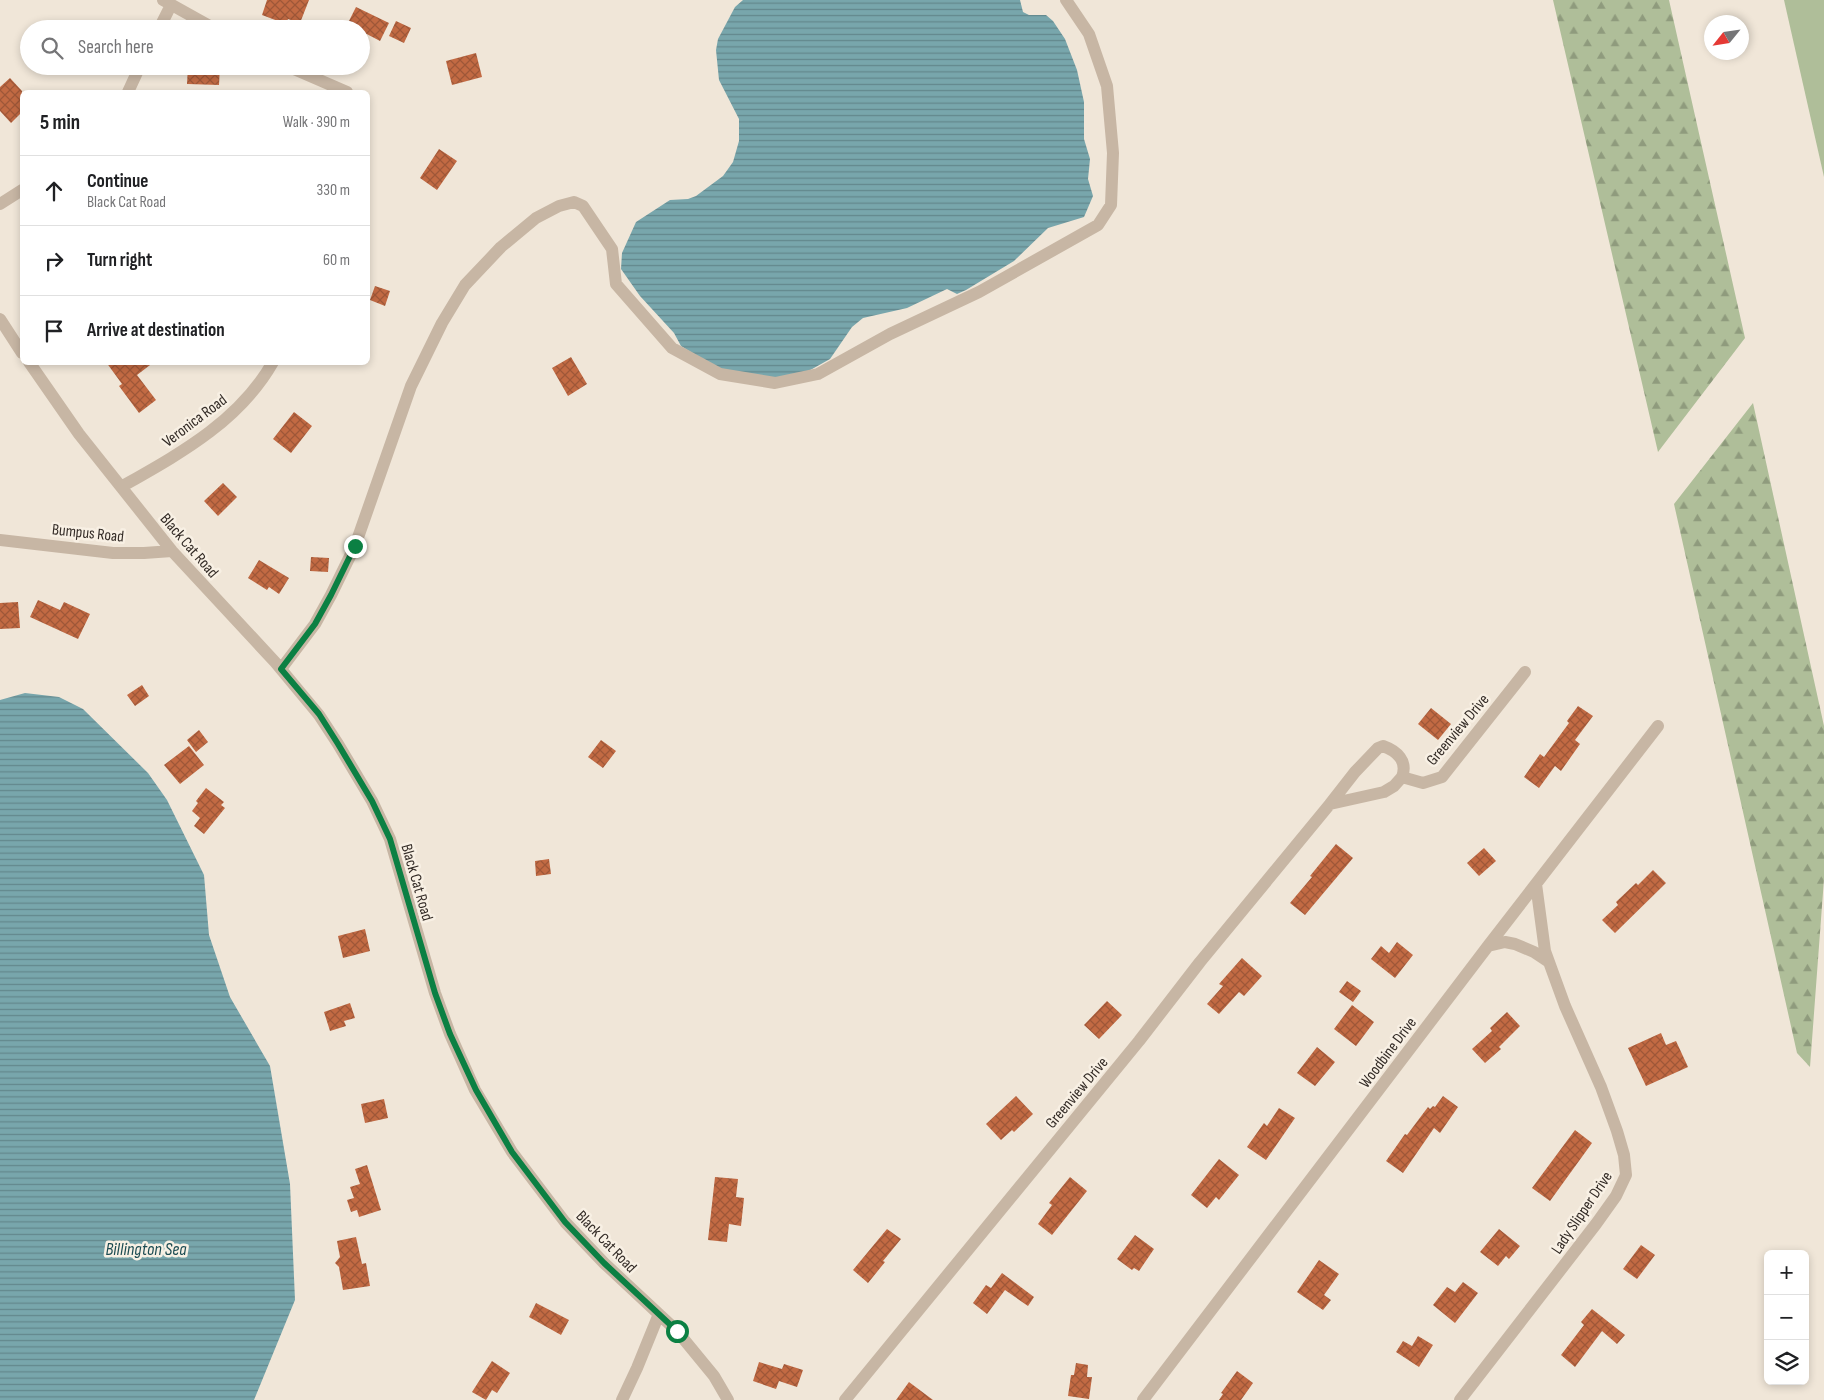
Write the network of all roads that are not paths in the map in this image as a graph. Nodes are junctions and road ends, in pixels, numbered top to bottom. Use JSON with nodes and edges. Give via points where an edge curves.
{"nodes":[{"id":1,"x":1066,"y":0,"type":"edge"},
{"id":2,"x":167,"y":2,"type":"edge"},
{"id":3,"x":162,"y":20,"type":"edge"},
{"id":4,"x":199,"y":20,"type":"edge"},
{"id":5,"x":136,"y":75,"type":"edge"},
{"id":6,"x":308,"y":75,"type":"edge"},
{"id":7,"x":129,"y":90,"type":"edge"},
{"id":8,"x":342,"y":90,"type":"edge"},
{"id":9,"x":20,"y":191,"type":"edge"},
{"id":10,"x":0,"y":204,"type":"edge"},
{"id":11,"x":0,"y":320,"type":"edge"},
{"id":12,"x":20,"y":350,"type":"edge"},
{"id":13,"x":31,"y":365,"type":"edge"},
{"id":14,"x":271,"y":365,"type":"edge"},
{"id":15,"x":121,"y":487,"type":"junction"},
{"id":16,"x":0,"y":540,"type":"edge"},
{"id":17,"x":172,"y":550,"type":"junction"},
{"id":18,"x":281,"y":669,"type":"junction"},
{"id":19,"x":1525,"y":672,"type":"dead end"},
{"id":20,"x":1658,"y":726,"type":"dead end"},
{"id":21,"x":1402,"y":777,"type":"junction"},
{"id":22,"x":1330,"y":804,"type":"junction"},
{"id":23,"x":1536,"y":884,"type":"junction"},
{"id":24,"x":1488,"y":946,"type":"junction"},
{"id":25,"x":1549,"y":962,"type":"junction"},
{"id":26,"x":659,"y":1314,"type":"junction"},
{"id":27,"x":622,"y":1400,"type":"edge"},
{"id":28,"x":728,"y":1400,"type":"edge"},
{"id":29,"x":845,"y":1400,"type":"edge"},
{"id":30,"x":1143,"y":1400,"type":"edge"},
{"id":31,"x":1460,"y":1400,"type":"edge"}],
"edges":[{"from":1,"to":18,"type":"street","via":[[1089,34],[1107,86],[1113,153],[1111,204],[1098,225],[979,292],[890,334],[818,374],[775,383],[720,374],[672,348],[616,284],[612,249],[583,206],[574,202],[536,218],[501,247],[465,285],[442,323],[411,386],[355,546],[315,624]]},
{"from":2,"to":3,"type":"street"},
{"from":2,"to":4,"type":"street"},
{"from":5,"to":7,"type":"street"},
{"from":6,"to":8,"type":"street"},
{"from":9,"to":10,"type":"street"},
{"from":11,"to":12,"type":"street"},
{"from":13,"to":15,"type":"street","name":"Black Cat Road"},
{"from":14,"to":15,"type":"street","name":"Veronica Road","via":[[234,412],[207,435]]},
{"from":15,"to":17,"type":"street","name":"Black Cat Road"},
{"from":16,"to":17,"type":"street","name":"Bumpus Road","via":[[113,553]]},
{"from":17,"to":18,"type":"street","name":"Black Cat Road"},
{"from":18,"to":26,"type":"street","name":"Black Cat Road","via":[[319,714],[372,801],[390,839],[450,1034],[476,1090],[512,1152],[565,1222]]},
{"from":19,"to":21,"type":"street","name":"Greenview Drive","via":[[1442,777],[1423,783]]},
{"from":20,"to":23,"type":"street","name":"Woodbine Drive"},
{"from":21,"to":22,"type":"street","via":[[1384,792]]},
{"from":21,"to":22,"type":"street","name":"Greenview Drive","via":[[1404,763],[1400,756],[1383,746],[1355,772]]},
{"from":22,"to":29,"type":"street","name":"Greenview Drive"},
{"from":23,"to":24,"type":"street","name":"Woodbine Drive"},
{"from":23,"to":25,"type":"street","name":"Lady Slipper Drive"},
{"from":24,"to":25,"type":"street","via":[[1505,942],[1515,944]]},
{"from":24,"to":30,"type":"street","name":"Woodbine Drive"},
{"from":25,"to":31,"type":"street","name":"Lady Slipper Drive","via":[[1617,1131],[1626,1175],[1596,1224]]},
{"from":26,"to":27,"type":"street"},
{"from":26,"to":28,"type":"street","name":"Black Cat Road","via":[[699,1356]]}]}
